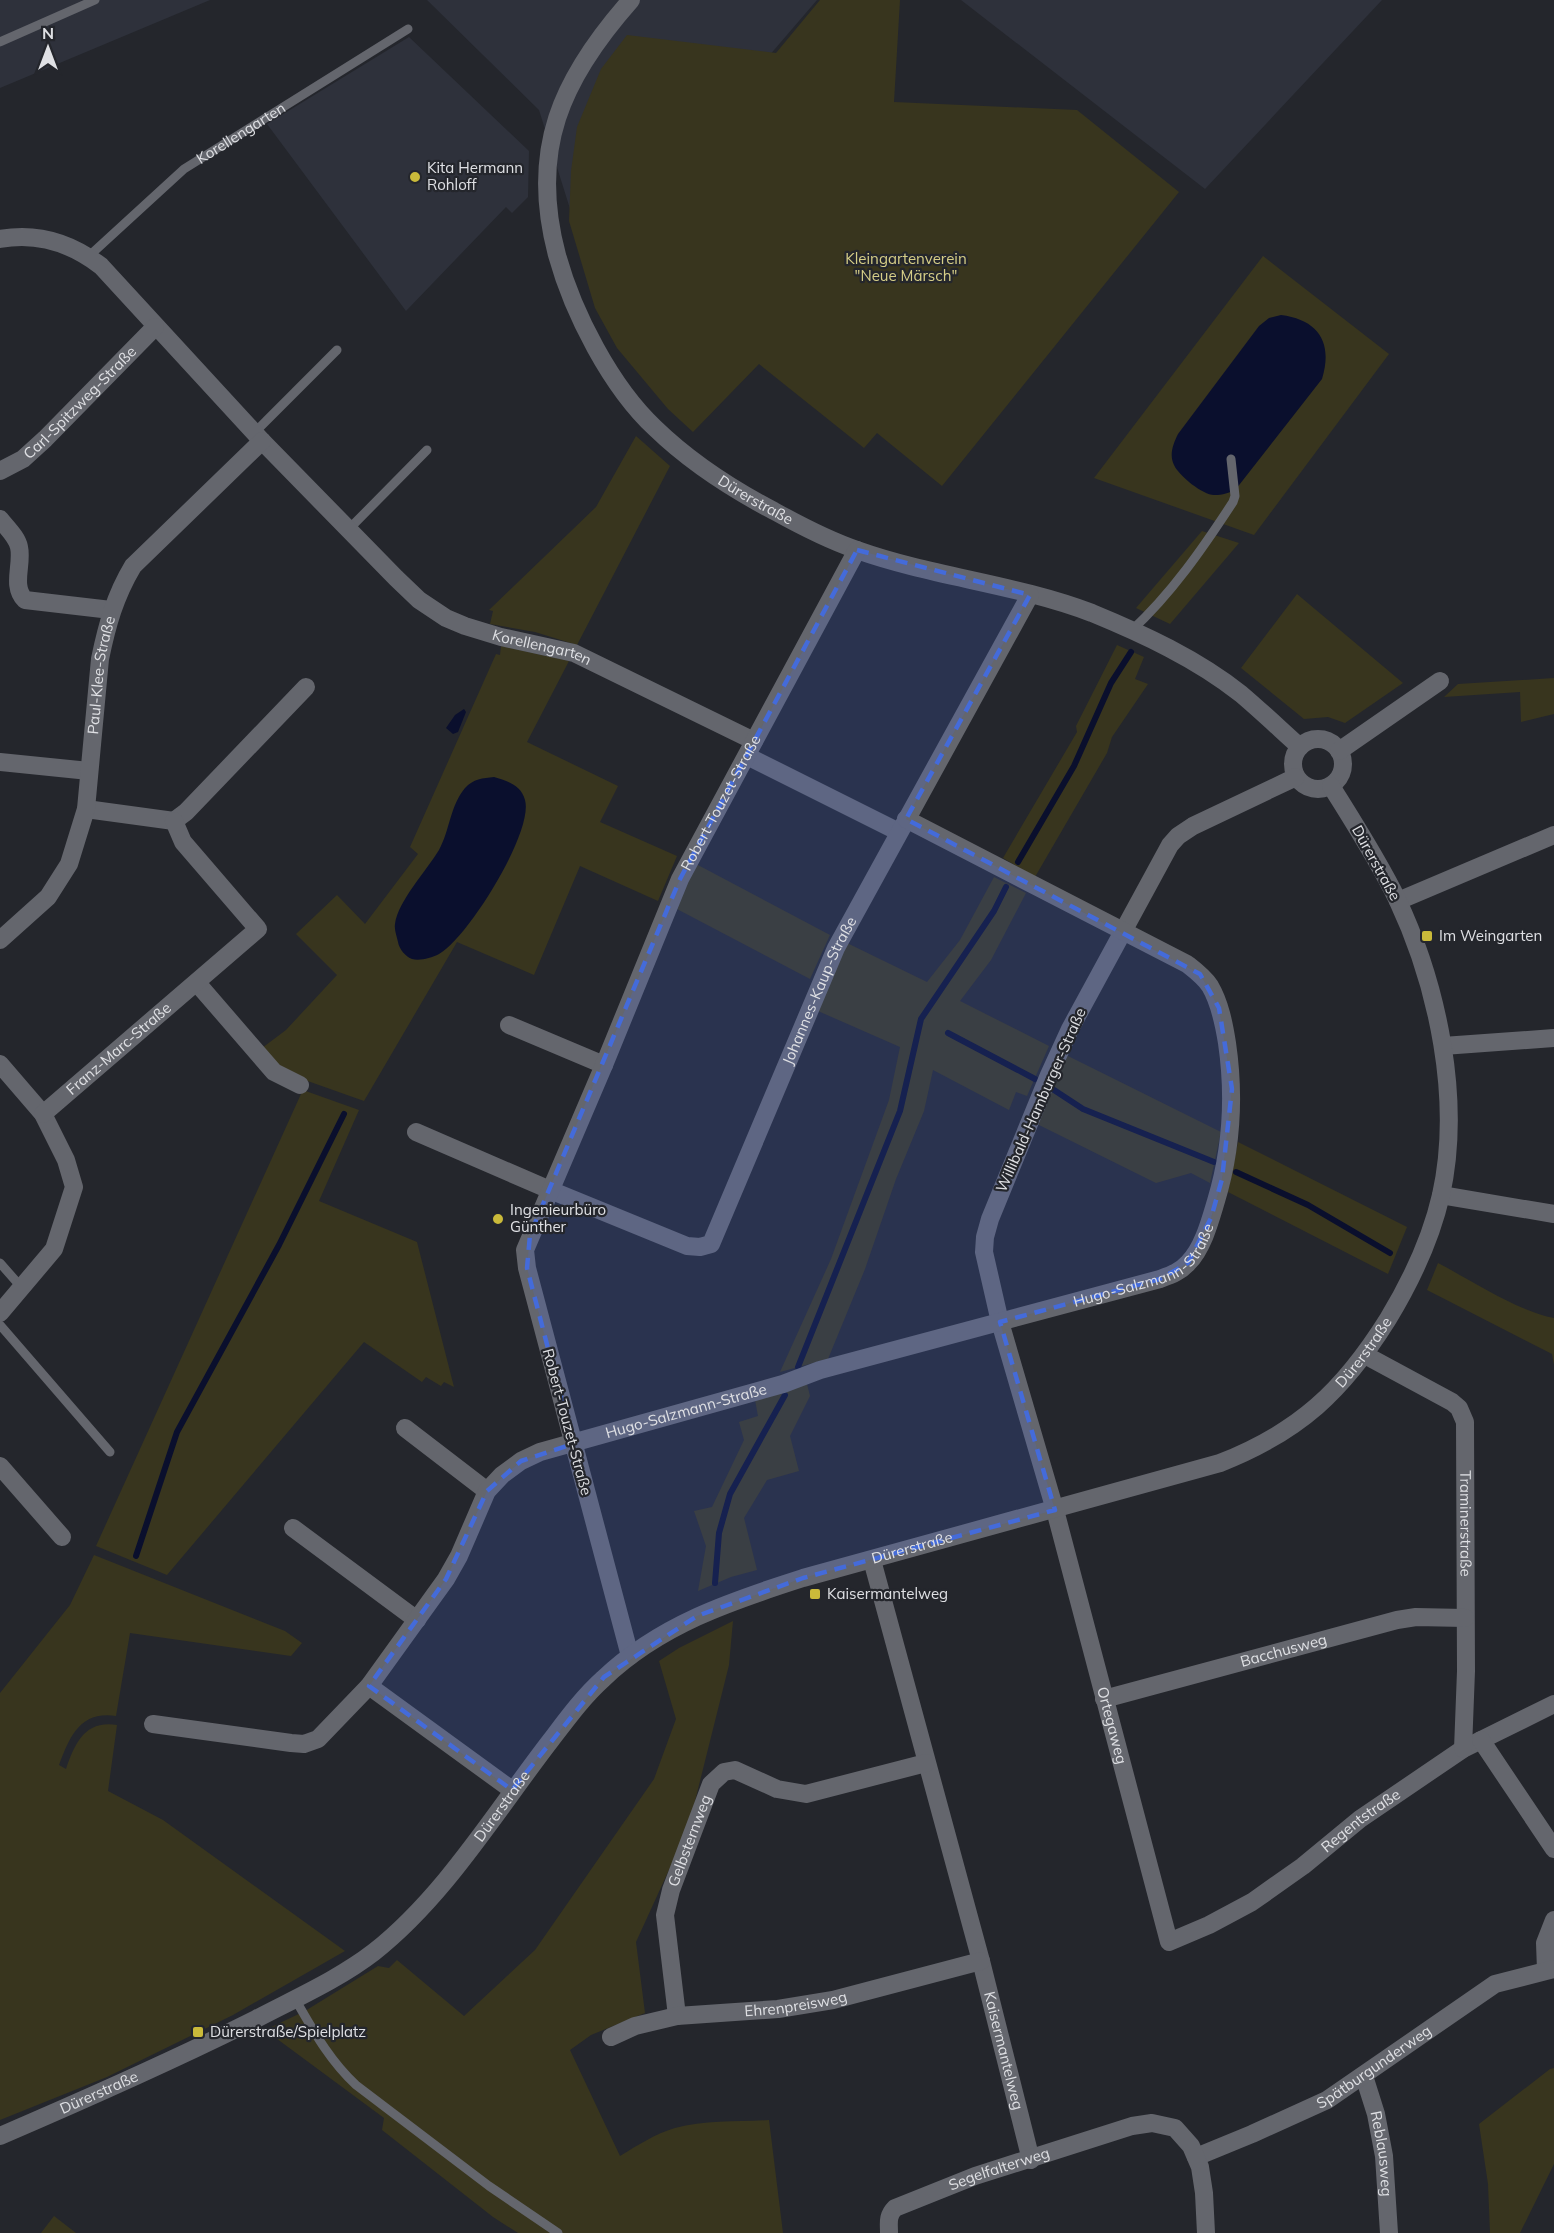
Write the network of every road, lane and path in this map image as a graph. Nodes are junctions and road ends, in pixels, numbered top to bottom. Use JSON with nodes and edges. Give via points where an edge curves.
{"nodes":[{"id":1,"x":95,"y":0,"type":"edge"},
{"id":2,"x":631,"y":0,"type":"edge"},
{"id":3,"x":408,"y":29,"type":"dead end"},
{"id":4,"x":0,"y":42,"type":"edge"},
{"id":5,"x":0,"y":239,"type":"edge"},
{"id":6,"x":89,"y":256,"type":"junction"},
{"id":7,"x":155,"y":327,"type":"junction"},
{"id":8,"x":337,"y":350,"type":"dead end"},
{"id":9,"x":258,"y":437,"type":"junction"},
{"id":10,"x":427,"y":450,"type":"dead end"},
{"id":11,"x":1231,"y":459,"type":"dead end"},
{"id":12,"x":0,"y":471,"type":"edge"},
{"id":13,"x":0,"y":519,"type":"edge"},
{"id":14,"x":348,"y":530,"type":"junction"},
{"id":15,"x":857,"y":550,"type":"junction"},
{"id":16,"x":1030,"y":595,"type":"junction"},
{"id":17,"x":111,"y":610,"type":"junction"},
{"id":18,"x":1131,"y":631,"type":"junction"},
{"id":19,"x":1440,"y":681,"type":"dead end"},
{"id":20,"x":306,"y":687,"type":"dead end"},
{"id":21,"x":1300,"y":747,"type":"junction"},
{"id":22,"x":751,"y":748,"type":"junction"},
{"id":23,"x":1339,"y":751,"type":"junction"},
{"id":24,"x":0,"y":762,"type":"edge"},
{"id":25,"x":89,"y":771,"type":"junction"},
{"id":26,"x":1296,"y":777,"type":"junction"},
{"id":27,"x":1331,"y":786,"type":"junction"},
{"id":28,"x":86,"y":809,"type":"junction"},
{"id":29,"x":174,"y":821,"type":"junction"},
{"id":30,"x":902,"y":825,"type":"junction"},
{"id":31,"x":1554,"y":835,"type":"edge"},
{"id":32,"x":1398,"y":901,"type":"junction"},
{"id":33,"x":1123,"y":930,"type":"junction"},
{"id":34,"x":0,"y":940,"type":"edge"},
{"id":35,"x":196,"y":983,"type":"junction"},
{"id":36,"x":509,"y":1025,"type":"dead end"},
{"id":37,"x":1554,"y":1038,"type":"edge"},
{"id":38,"x":1443,"y":1046,"type":"junction"},
{"id":39,"x":0,"y":1064,"type":"edge"},
{"id":40,"x":604,"y":1065,"type":"junction"},
{"id":41,"x":300,"y":1085,"type":"dead end"},
{"id":42,"x":43,"y":1114,"type":"junction"},
{"id":43,"x":416,"y":1132,"type":"dead end"},
{"id":44,"x":549,"y":1190,"type":"junction"},
{"id":45,"x":1441,"y":1195,"type":"junction"},
{"id":46,"x":1554,"y":1214,"type":"edge"},
{"id":47,"x":0,"y":1263,"type":"edge"},
{"id":48,"x":22,"y":1288,"type":"junction"},
{"id":49,"x":0,"y":1313,"type":"edge"},
{"id":50,"x":1000,"y":1323,"type":"junction"},
{"id":51,"x":0,"y":1325,"type":"edge"},
{"id":52,"x":1365,"y":1355,"type":"junction"},
{"id":53,"x":405,"y":1428,"type":"dead end"},
{"id":54,"x":573,"y":1444,"type":"junction"},
{"id":55,"x":110,"y":1452,"type":"dead end"},
{"id":56,"x":0,"y":1466,"type":"edge"},
{"id":57,"x":488,"y":1491,"type":"junction"},
{"id":58,"x":1055,"y":1510,"type":"junction"},
{"id":59,"x":293,"y":1528,"type":"dead end"},
{"id":60,"x":62,"y":1537,"type":"dead end"},
{"id":61,"x":872,"y":1560,"type":"junction"},
{"id":62,"x":1465,"y":1618,"type":"junction"},
{"id":63,"x":417,"y":1620,"type":"junction"},
{"id":64,"x":630,"y":1656,"type":"junction"},
{"id":65,"x":369,"y":1686,"type":"junction"},
{"id":66,"x":1104,"y":1699,"type":"junction"},
{"id":67,"x":1554,"y":1704,"type":"edge"},
{"id":68,"x":153,"y":1724,"type":"dead end"},
{"id":69,"x":1481,"y":1740,"type":"junction"},
{"id":70,"x":1463,"y":1749,"type":"junction"},
{"id":71,"x":926,"y":1763,"type":"junction"},
{"id":72,"x":512,"y":1790,"type":"junction"},
{"id":73,"x":1554,"y":1849,"type":"edge"},
{"id":74,"x":1554,"y":1920,"type":"edge"},
{"id":75,"x":1169,"y":1942,"type":"joint"},
{"id":76,"x":981,"y":1961,"type":"junction"},
{"id":77,"x":1550,"y":1969,"type":"edge"},
{"id":78,"x":295,"y":1999,"type":"junction"},
{"id":79,"x":677,"y":2016,"type":"junction"},
{"id":80,"x":611,"y":2037,"type":"dead end"},
{"id":81,"x":1364,"y":2076,"type":"junction"},
{"id":82,"x":0,"y":2136,"type":"edge"},
{"id":83,"x":1196,"y":2157,"type":"junction"},
{"id":84,"x":1031,"y":2160,"type":"junction"},
{"id":85,"x":558,"y":2233,"type":"edge"},
{"id":86,"x":889,"y":2233,"type":"edge"},
{"id":87,"x":1206,"y":2233,"type":"edge"},
{"id":88,"x":1389,"y":2233,"type":"edge"}],
"edges":[{"from":1,"to":4,"type":"lane"},
{"from":2,"to":15,"type":"street","name":"Dürerstraße","via":[[591,52],[564,96],[555,124],[547,162],[548,208],[566,287],[596,348],[624,392],[653,427],[733,488],[811,531]]},
{"from":3,"to":6,"type":"lane","name":"Korellengarten","via":[[191,164]]},
{"from":5,"to":6,"type":"street","name":"Korellengarten","via":[[36,237],[62,243]]},
{"from":6,"to":7,"type":"street","name":"Korellengarten"},
{"from":7,"to":9,"type":"street","name":"Korellengarten"},
{"from":7,"to":12,"type":"street","name":"Carl-Spitzweg-Straße","via":[[45,439],[23,459]]},
{"from":8,"to":9,"type":"lane"},
{"from":9,"to":14,"type":"street","name":"Korellengarten"},
{"from":9,"to":17,"type":"street","name":"Paul-Klee-Straße","via":[[133,566]]},
{"from":10,"to":14,"type":"lane"},
{"from":11,"to":18,"type":"lane","via":[[1233,502],[1153,611]]},
{"from":13,"to":17,"type":"street","via":[[20,549],[18,589],[25,600]]},
{"from":14,"to":22,"type":"street","name":"Korellengarten","via":[[419,600],[446,618],[501,637],[574,653]]},
{"from":15,"to":16,"type":"street","name":"Dürerstraße"},
{"from":15,"to":22,"type":"street","name":"Robert-Touzet-Straße"},
{"from":16,"to":18,"type":"street","name":"Dürerstraße","via":[[1089,612]]},
{"from":16,"to":30,"type":"street","name":"Johannes-Kaup-Straße"},
{"from":17,"to":25,"type":"street","name":"Paul-Klee-Straße","via":[[100,659]]},
{"from":18,"to":21,"type":"street","name":"Dürerstraße","via":[[1185,657],[1239,693]]},
{"from":19,"to":23,"type":"street"},
{"from":20,"to":29,"type":"street"},
{"from":21,"to":23,"type":"street","via":[[1321,740]]},
{"from":21,"to":26,"type":"street","via":[[1293,761]]},
{"from":22,"to":30,"type":"street","name":"Korellengarten"},
{"from":22,"to":40,"type":"street","name":"Robert-Touzet-Straße","via":[[680,879]]},
{"from":23,"to":27,"type":"street","via":[[1341,774]]},
{"from":24,"to":25,"type":"street"},
{"from":25,"to":28,"type":"street","name":"Paul-Klee-Straße"},
{"from":26,"to":27,"type":"street","via":[[1307,788]]},
{"from":26,"to":33,"type":"street","name":"Willibald-Hamburger-Straße","via":[[1178,836]]},
{"from":27,"to":32,"type":"street","name":"Dürerstraße"},
{"from":28,"to":29,"type":"street"},
{"from":28,"to":34,"type":"street","name":"Paul-Klee-Straße","via":[[69,864],[48,897]]},
{"from":29,"to":35,"type":"street","name":"Franz-Marc-Straße","via":[[183,842],[258,929]]},
{"from":30,"to":33,"type":"street","name":"Hugo-Salzmann-Straße"},
{"from":30,"to":44,"type":"street","name":"Johannes-Kaup-Straße","via":[[836,948],[711,1244],[687,1246]]},
{"from":31,"to":32,"type":"street"},
{"from":32,"to":38,"type":"street","name":"Dürerstraße","via":[[1415,943]]},
{"from":33,"to":50,"type":"street","name":"Willibald-Hamburger-Straße","via":[[1053,1065],[990,1219],[984,1252]]},
{"from":33,"to":50,"type":"street","name":"Hugo-Salzmann-Straße","via":[[1200,974],[1220,1008],[1231,1067],[1232,1119],[1227,1160],[1211,1218],[1195,1253],[1177,1272]]},
{"from":35,"to":41,"type":"street","via":[[269,1068]]},
{"from":35,"to":42,"type":"street","name":"Franz-Marc-Straße"},
{"from":36,"to":40,"type":"street"},
{"from":37,"to":38,"type":"street"},
{"from":38,"to":45,"type":"street","name":"Dürerstraße","via":[[1448,1122]]},
{"from":39,"to":42,"type":"street"},
{"from":40,"to":44,"type":"street","name":"Robert-Touzet-Straße"},
{"from":42,"to":48,"type":"street","via":[[66,1160],[74,1187],[54,1248]]},
{"from":43,"to":44,"type":"street"},
{"from":44,"to":54,"type":"street","name":"Robert-Touzet-Straße","via":[[525,1250]]},
{"from":45,"to":46,"type":"street"},
{"from":45,"to":52,"type":"street","name":"Dürerstraße","via":[[1412,1276]]},
{"from":47,"to":48,"type":"lane"},
{"from":48,"to":49,"type":"street"},
{"from":50,"to":54,"type":"street","name":"Hugo-Salzmann-Straße","via":[[820,1370]]},
{"from":50,"to":58,"type":"street","name":"Willibald-Hamburger-Straße"},
{"from":51,"to":55,"type":"lane"},
{"from":52,"to":58,"type":"street","name":"Dürerstraße","via":[[1315,1410],[1253,1450]]},
{"from":52,"to":62,"type":"street","name":"Traminerstraße","via":[[1452,1401],[1465,1422]]},
{"from":53,"to":57,"type":"street"},
{"from":54,"to":57,"type":"street","name":"Hugo-Salzmann-Straße","via":[[521,1461]]},
{"from":54,"to":64,"type":"street","name":"Robert-Touzet-Straße"},
{"from":56,"to":60,"type":"street"},
{"from":57,"to":63,"type":"street","via":[[459,1556]]},
{"from":58,"to":61,"type":"street","name":"Dürerstraße"},
{"from":58,"to":66,"type":"street","name":"Ortegaweg"},
{"from":59,"to":63,"type":"street"},
{"from":61,"to":64,"type":"street","name":"Dürerstraße","via":[[735,1599],[677,1626]]},
{"from":61,"to":71,"type":"street","name":"Kaisermantelweg"},
{"from":62,"to":66,"type":"street","name":"Bacchusweg","via":[[1397,1620]]},
{"from":62,"to":70,"type":"street","name":"Traminerstraße"},
{"from":63,"to":65,"type":"street"},
{"from":64,"to":72,"type":"street","name":"Dürerstraße","via":[[585,1697]]},
{"from":65,"to":68,"type":"street","via":[[318,1739],[304,1744]]},
{"from":65,"to":72,"type":"street"},
{"from":66,"to":75,"type":"street","name":"Ortegaweg"},
{"from":67,"to":69,"type":"street","name":"Regentstraße"},
{"from":69,"to":70,"type":"street","name":"Regentstraße"},
{"from":69,"to":73,"type":"street"},
{"from":70,"to":75,"type":"street","name":"Regentstraße","via":[[1360,1819],[1252,1902]]},
{"from":71,"to":76,"type":"street","name":"Kaisermantelweg"},
{"from":71,"to":79,"type":"street","name":"Gelbsternweg","via":[[806,1794],[777,1789],[735,1770],[724,1772],[711,1784],[665,1915]]},
{"from":72,"to":78,"type":"street","name":"Dürerstraße","via":[[476,1843],[405,1924],[374,1952]]},
{"from":74,"to":77,"type":"street","name":"Spätburgunderweg","via":[[1545,1943]]},
{"from":76,"to":79,"type":"street","name":"Ehrenpreisweg","via":[[833,2000],[778,2009]]},
{"from":76,"to":84,"type":"street","name":"Kaisermantelweg"},
{"from":77,"to":81,"type":"street","name":"Spätburgunderweg","via":[[1495,1984]]},
{"from":78,"to":82,"type":"street","name":"Dürerstraße"},
{"from":78,"to":85,"type":"lane","via":[[326,2051],[356,2085]]},
{"from":79,"to":80,"type":"street","name":"Ehrenpreisweg","via":[[635,2026]]},
{"from":81,"to":83,"type":"street","name":"Spätburgunderweg","via":[[1327,2100]]},
{"from":81,"to":88,"type":"street","name":"Reblausweg","via":[[1384,2156]]},
{"from":83,"to":84,"type":"street","name":"Segelfalterweg","via":[[1175,2128],[1152,2123]]},
{"from":83,"to":87,"type":"street","via":[[1204,2193]]},
{"from":84,"to":86,"type":"street","name":"Segelfalterweg","via":[[975,2176],[895,2208],[888,2218]]}]}
